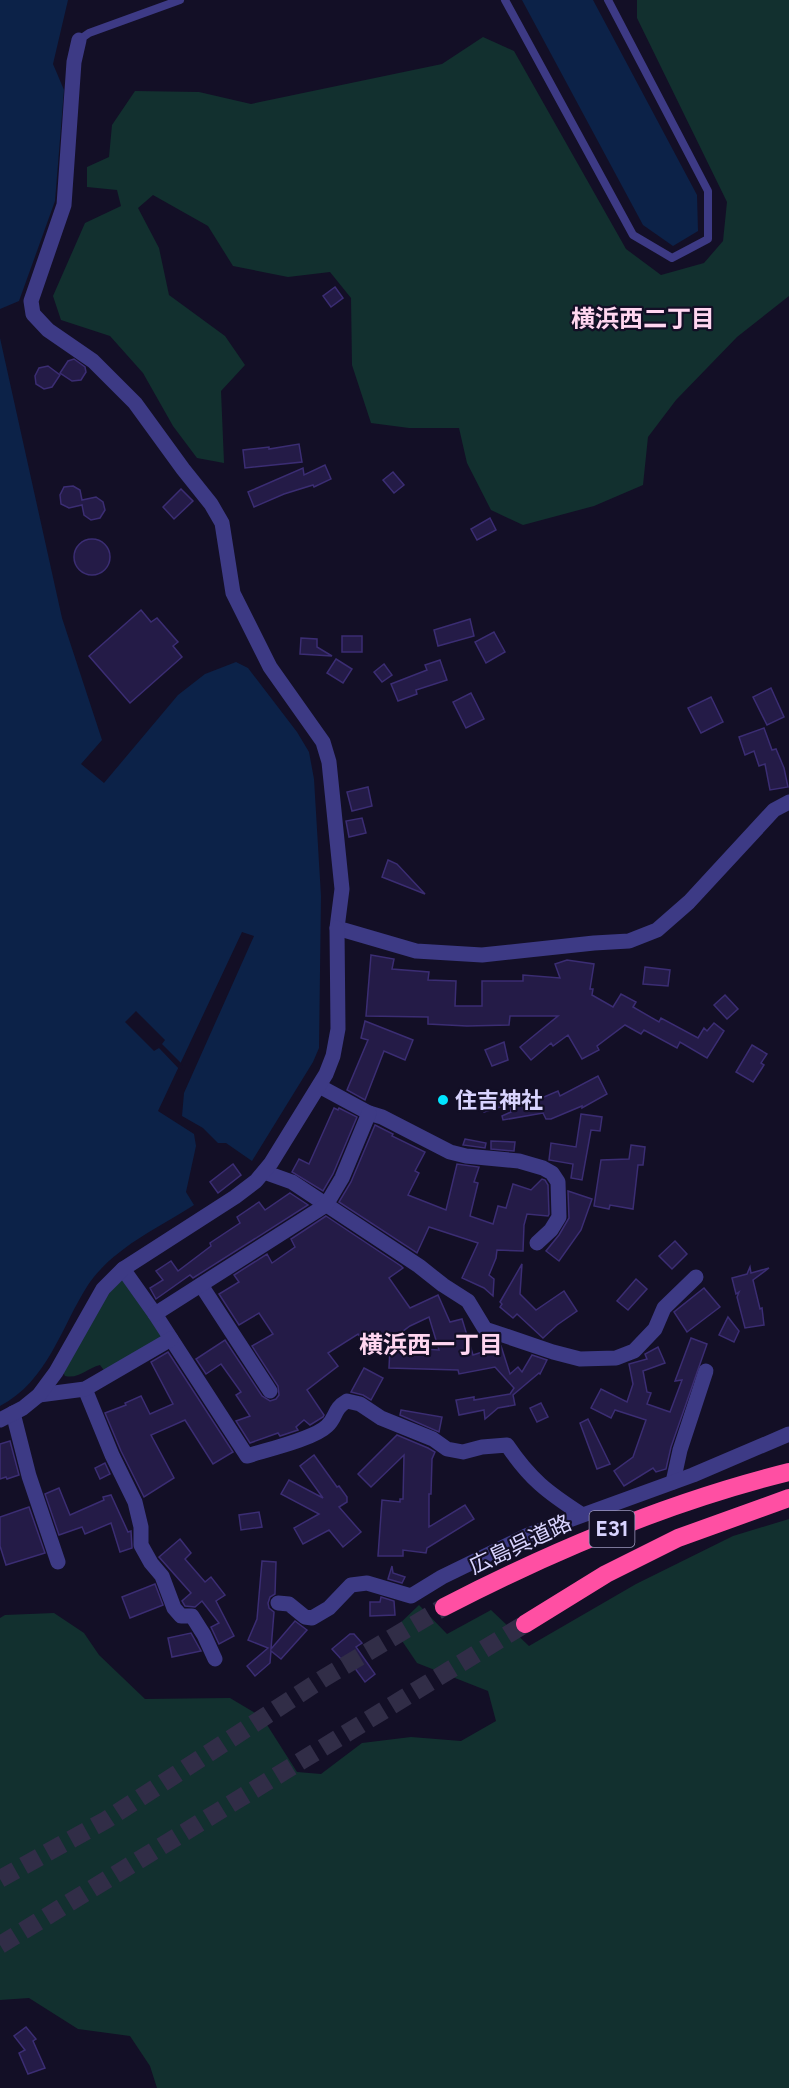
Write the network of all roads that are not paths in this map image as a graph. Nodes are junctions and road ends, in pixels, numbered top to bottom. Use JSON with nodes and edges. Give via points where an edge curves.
{"nodes":[{"id":1,"x":180,"y":0,"type":"edge"},
{"id":2,"x":505,"y":0,"type":"edge"},
{"id":3,"x":608,"y":0,"type":"edge"},
{"id":4,"x":79,"y":40,"type":"joint"},
{"id":5,"x":789,"y":802,"type":"edge"},
{"id":6,"x":338,"y":928,"type":"junction"},
{"id":7,"x":319,"y":1086,"type":"junction"},
{"id":8,"x":369,"y":1113,"type":"junction"},
{"id":9,"x":264,"y":1172,"type":"junction"},
{"id":10,"x":326,"y":1204,"type":"junction"},
{"id":11,"x":537,"y":1243,"type":"dead end"},
{"id":12,"x":123,"y":1269,"type":"junction"},
{"id":13,"x":696,"y":1277,"type":"dead end"},
{"id":14,"x":201,"y":1285,"type":"junction"},
{"id":15,"x":155,"y":1314,"type":"junction"},
{"id":16,"x":171,"y":1339,"type":"junction"},
{"id":17,"x":706,"y":1371,"type":"dead end"},
{"id":18,"x":85,"y":1389,"type":"junction"},
{"id":19,"x":270,"y":1391,"type":"dead end"},
{"id":20,"x":39,"y":1395,"type":"junction"},
{"id":21,"x":7,"y":1417,"type":"edge"},
{"id":22,"x":789,"y":1434,"type":"edge"},
{"id":23,"x":789,"y":1463,"type":"edge"},
{"id":24,"x":789,"y":1472,"type":"edge"},
{"id":25,"x":673,"y":1482,"type":"junction"},
{"id":26,"x":789,"y":1498,"type":"edge"},
{"id":27,"x":691,"y":1499,"type":"junction"},
{"id":28,"x":581,"y":1514,"type":"junction"},
{"id":29,"x":58,"y":1562,"type":"dead end"},
{"id":30,"x":278,"y":1603,"type":"dead end"},
{"id":31,"x":444,"y":1607,"type":"tunnel mouth"},
{"id":32,"x":525,"y":1624,"type":"tunnel mouth"},
{"id":33,"x":215,"y":1659,"type":"dead end"}],
"edges":[{"from":1,"to":4,"type":"lane"},
{"from":2,"to":3,"type":"lane","via":[[633,235],[672,258],[708,239],[708,191]]},
{"from":4,"to":6,"type":"street","via":[[64,205],[31,301],[33,314],[48,330],[93,361],[135,403],[222,523],[233,593],[270,667],[323,742],[329,762],[342,890]]},
{"from":5,"to":6,"type":"street","via":[[774,810],[689,902],[657,930],[629,941],[482,955],[416,951]]},
{"from":6,"to":7,"type":"street","via":[[338,1029],[333,1056]]},
{"from":7,"to":8,"type":"street"},
{"from":7,"to":9,"type":"street"},
{"from":8,"to":10,"type":"street","via":[[342,1178]]},
{"from":8,"to":11,"type":"street","via":[[450,1152],[519,1161],[552,1173],[558,1182],[559,1217]]},
{"from":9,"to":10,"type":"street","via":[[292,1182]]},
{"from":9,"to":12,"type":"street","via":[[235,1197]]},
{"from":10,"to":13,"type":"street","via":[[468,1301],[485,1329],[580,1359],[616,1358],[634,1351],[655,1329],[664,1308]]},
{"from":10,"to":14,"type":"street"},
{"from":12,"to":15,"type":"street"},
{"from":12,"to":20,"type":"street","via":[[103,1289]]},
{"from":14,"to":15,"type":"street"},
{"from":14,"to":19,"type":"street"},
{"from":15,"to":16,"type":"street"},
{"from":16,"to":18,"type":"street"},
{"from":16,"to":28,"type":"street","via":[[247,1456],[313,1434],[328,1425],[339,1405],[347,1401],[447,1449],[463,1452],[507,1446],[525,1471]]},
{"from":17,"to":25,"type":"street"},
{"from":18,"to":20,"type":"street"},
{"from":18,"to":33,"type":"street","via":[[135,1502],[141,1545],[162,1576],[174,1608],[181,1616],[192,1616]]},
{"from":20,"to":21,"type":"street"},
{"from":21,"to":29,"type":"street"},
{"from":22,"to":25,"type":"street"},
{"from":23,"to":27,"type":"highway"},
{"from":24,"to":27,"type":"highway","name":"広島呉道路","number":"E31"},
{"from":25,"to":28,"type":"street"},
{"from":26,"to":32,"type":"highway","number":"E31","via":[[678,1538],[606,1574]]},
{"from":27,"to":31,"type":"highway","name":"広島呉道路","number":"E31","via":[[554,1553]]},
{"from":28,"to":30,"type":"street","via":[[528,1535],[411,1596],[367,1583],[351,1585],[312,1618],[289,1604]]}]}
